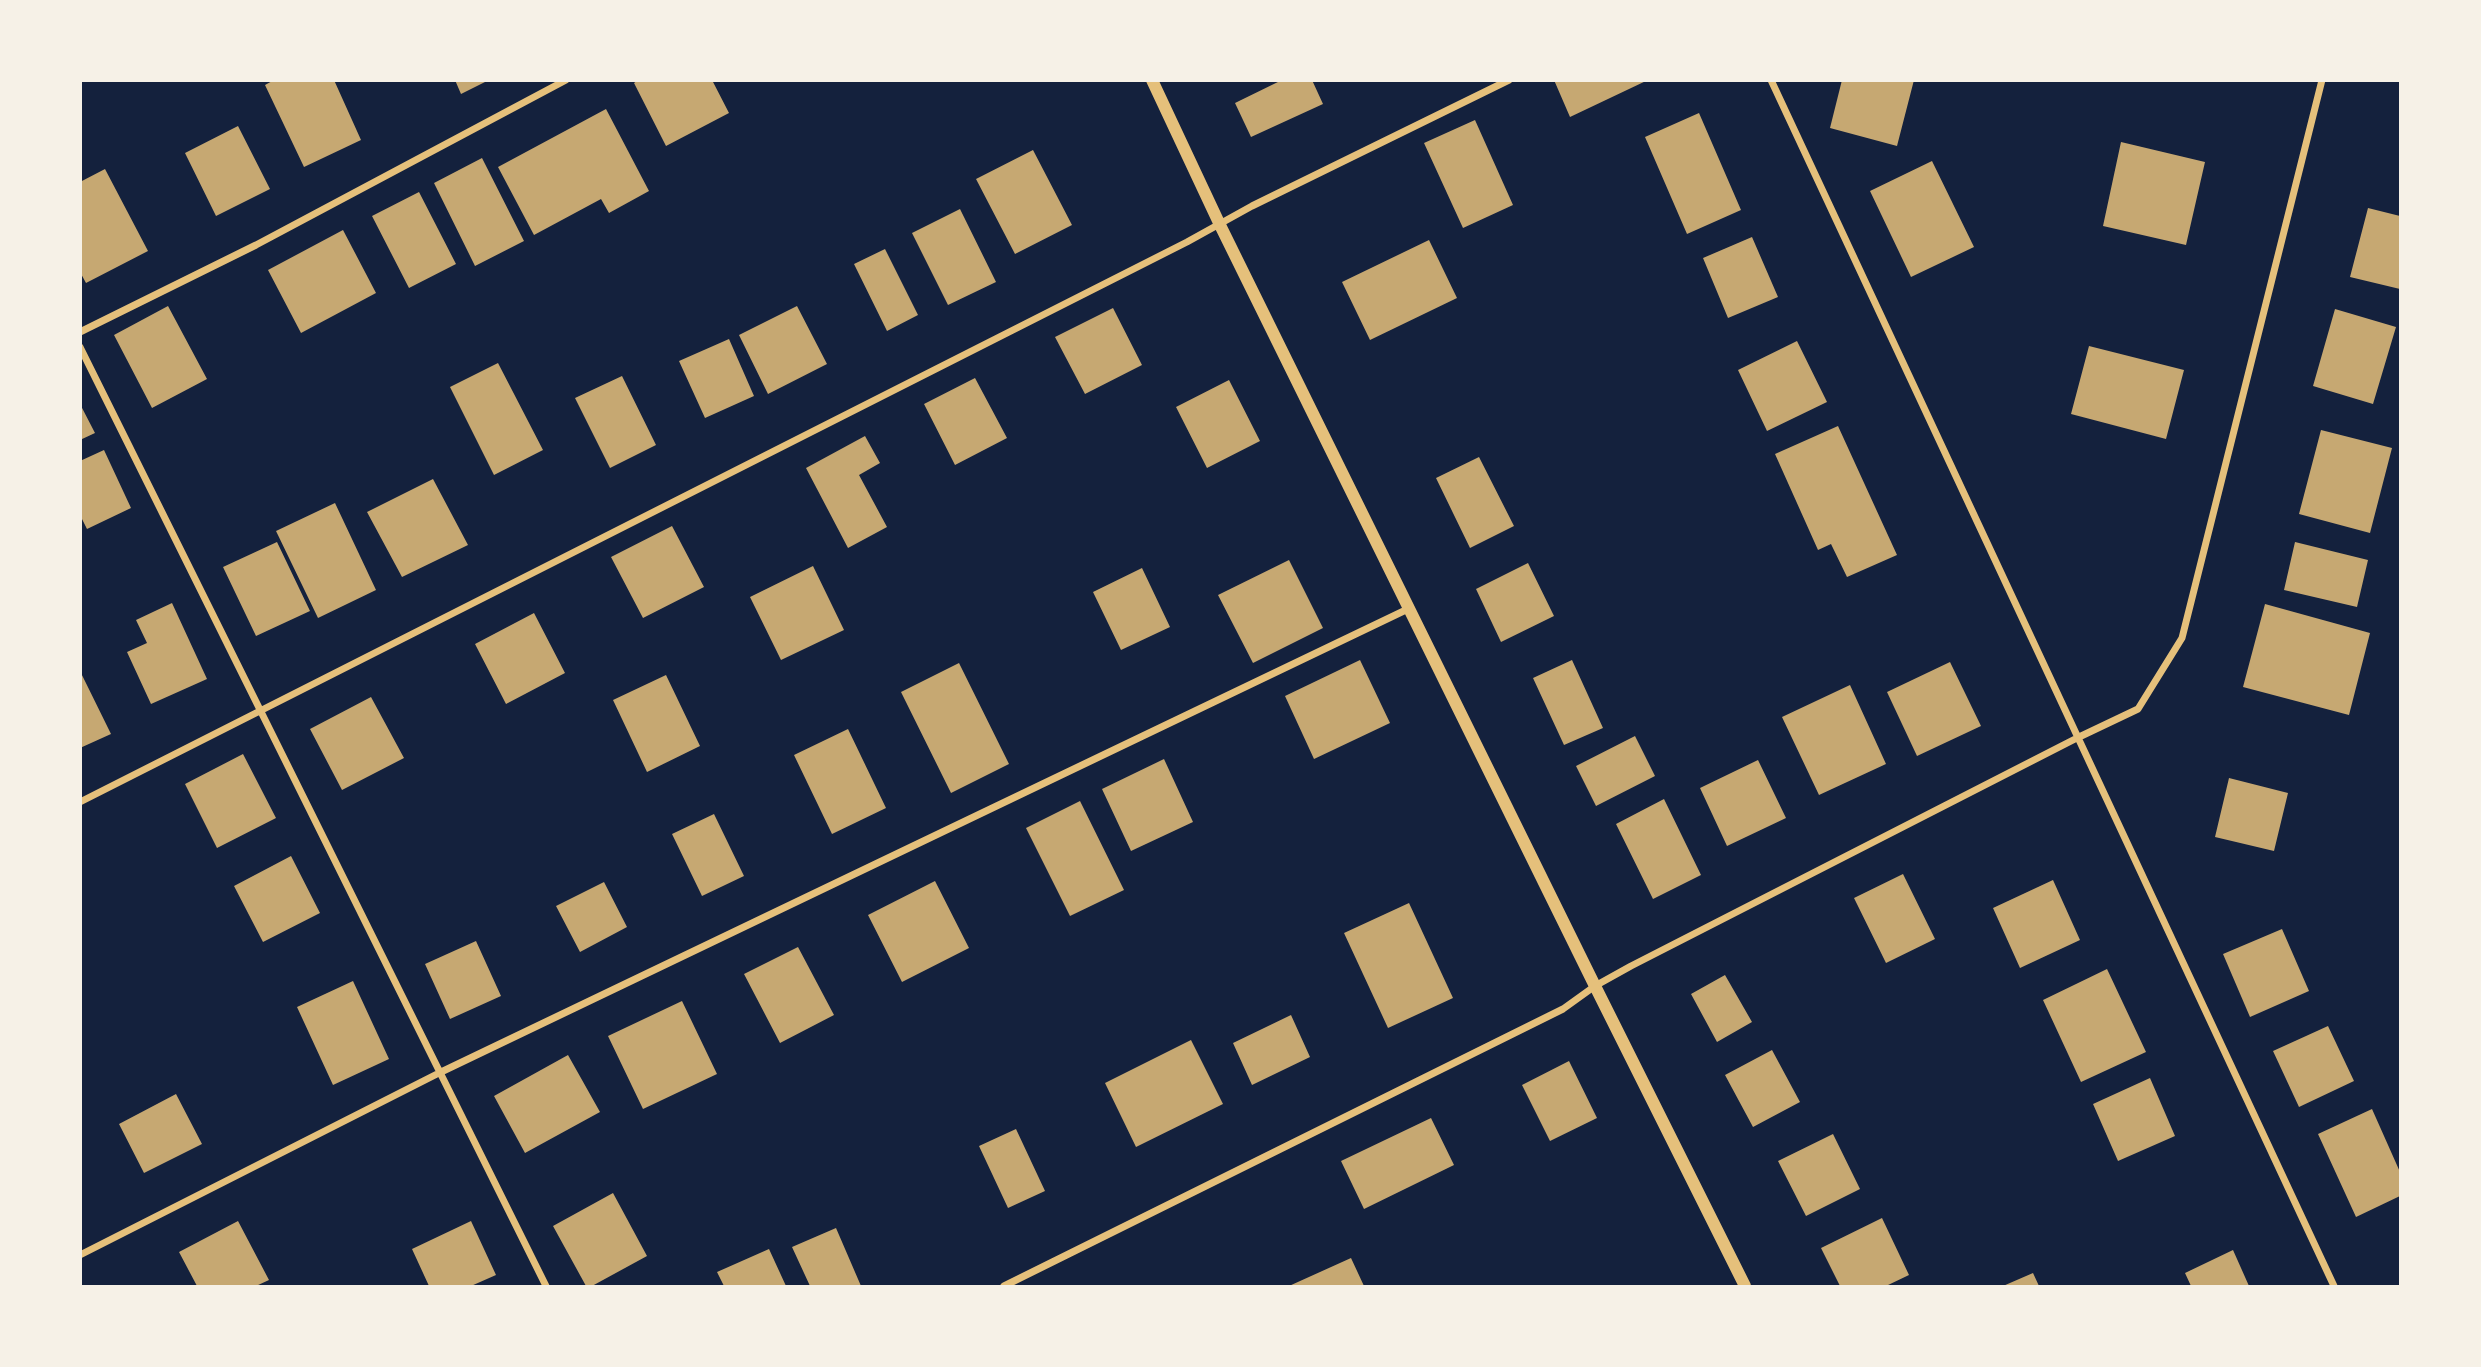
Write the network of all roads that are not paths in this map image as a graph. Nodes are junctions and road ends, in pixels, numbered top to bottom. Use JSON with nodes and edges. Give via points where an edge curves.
{"nodes":[{"id":1,"x":566,"y":80,"type":"edge"},
{"id":2,"x":1152,"y":80,"type":"edge"},
{"id":3,"x":1509,"y":80,"type":"edge"},
{"id":4,"x":1772,"y":80,"type":"edge"},
{"id":5,"x":2322,"y":80,"type":"edge"},
{"id":6,"x":1220,"y":225,"type":"junction"},
{"id":7,"x":80,"y":332,"type":"edge"},
{"id":8,"x":80,"y":347,"type":"edge"},
{"id":9,"x":1410,"y":607,"type":"junction"},
{"id":10,"x":260,"y":713,"type":"junction"},
{"id":11,"x":2077,"y":738,"type":"junction"},
{"id":12,"x":80,"y":802,"type":"edge"},
{"id":13,"x":1595,"y":986,"type":"junction"},
{"id":14,"x":439,"y":1073,"type":"junction"},
{"id":15,"x":80,"y":1255,"type":"edge"},
{"id":16,"x":546,"y":1286,"type":"edge"},
{"id":17,"x":1004,"y":1286,"type":"edge"},
{"id":18,"x":1745,"y":1286,"type":"edge"},
{"id":19,"x":2334,"y":1286,"type":"edge"}],
"edges":[{"from":1,"to":7,"type":"street","via":[[256,245]]},
{"from":2,"to":6,"type":"street"},
{"from":3,"to":6,"type":"street"},
{"from":4,"to":11,"type":"street"},
{"from":5,"to":11,"type":"street","via":[[2182,638],[2138,709]]},
{"from":6,"to":9,"type":"street"},
{"from":6,"to":10,"type":"street"},
{"from":8,"to":10,"type":"street"},
{"from":9,"to":13,"type":"street"},
{"from":9,"to":14,"type":"street"},
{"from":10,"to":12,"type":"street"},
{"from":10,"to":14,"type":"street"},
{"from":11,"to":13,"type":"street"},
{"from":11,"to":19,"type":"street"},
{"from":13,"to":17,"type":"street","via":[[1563,1009]]},
{"from":13,"to":18,"type":"street"},
{"from":14,"to":15,"type":"street"},
{"from":14,"to":16,"type":"street"}]}
